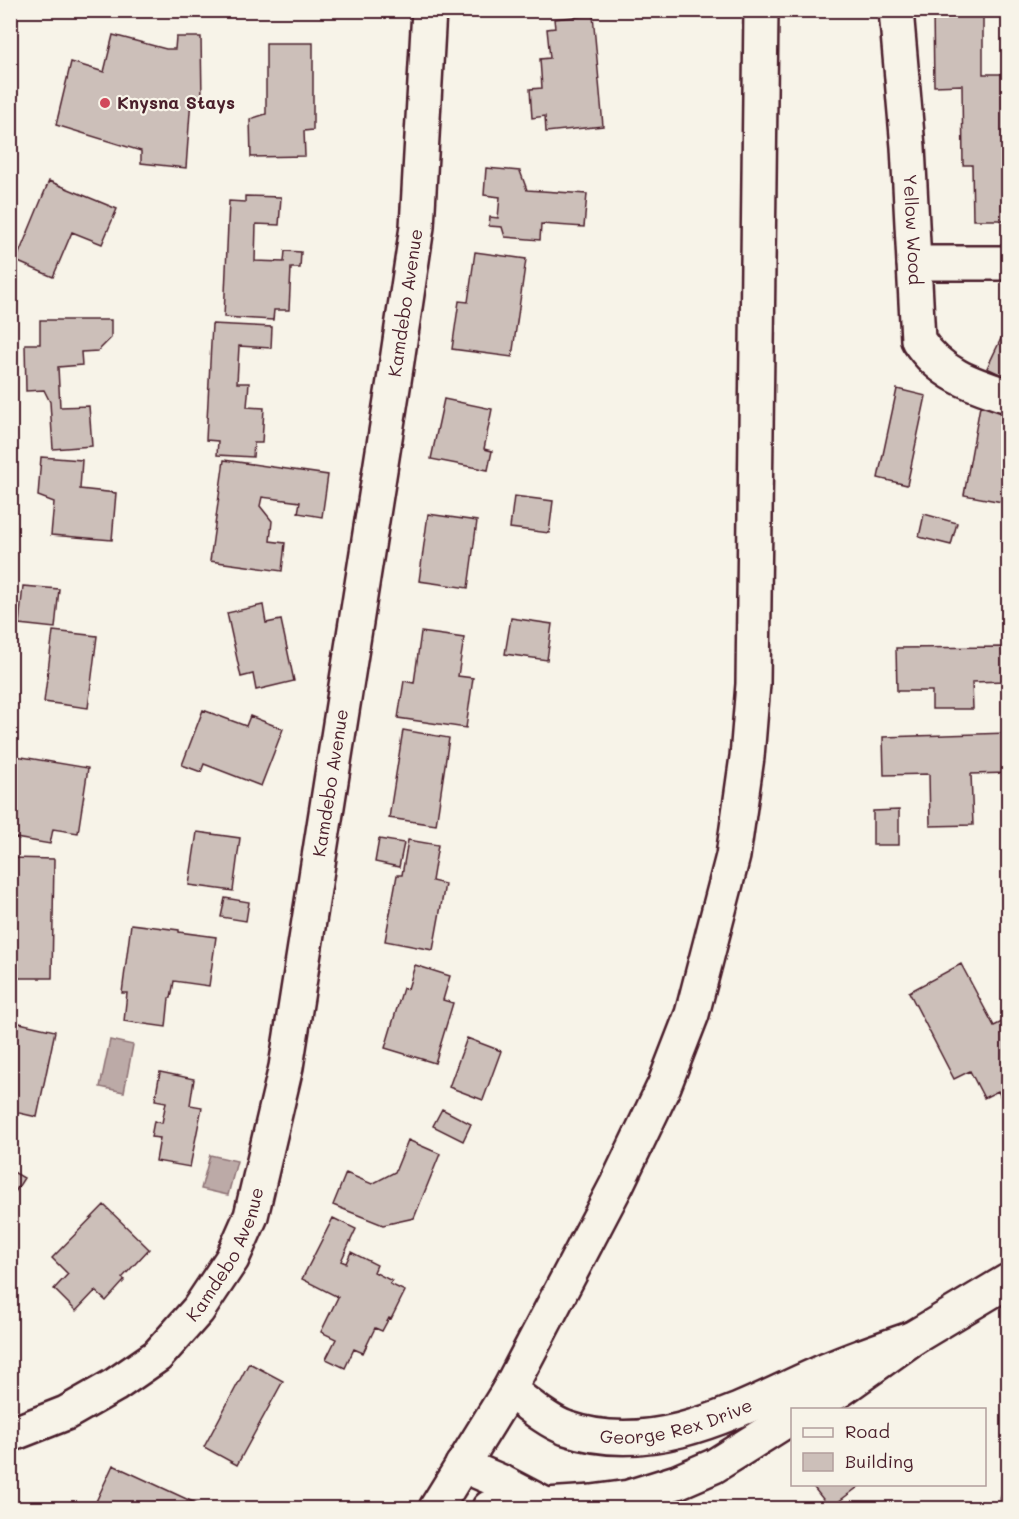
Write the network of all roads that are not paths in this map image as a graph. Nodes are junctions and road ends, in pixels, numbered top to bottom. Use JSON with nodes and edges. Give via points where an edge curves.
{"nodes":[{"id":1,"x":429,"y":10,"type":"edge"},
{"id":2,"x":761,"y":10,"type":"edge"},
{"id":3,"x":896,"y":10,"type":"edge"},
{"id":4,"x":914,"y":263,"type":"junction"},
{"id":5,"x":999,"y":263,"type":"dead end"},
{"id":6,"x":1008,"y":396,"type":"edge"},
{"id":7,"x":1008,"y":1281,"type":"edge"},
{"id":8,"x":913,"y":1338,"type":"junction"},
{"id":9,"x":509,"y":1390,"type":"junction"},
{"id":10,"x":809,"y":1408,"type":"edge"},
{"id":11,"x":791,"y":1418,"type":"edge"},
{"id":12,"x":10,"y":1435,"type":"edge"},
{"id":13,"x":462,"y":1465,"type":"junction"},
{"id":14,"x":546,"y":1505,"type":"junction"},
{"id":15,"x":436,"y":1509,"type":"edge"},
{"id":16,"x":489,"y":1509,"type":"edge"}],
"edges":[{"from":1,"to":12,"type":"main road","name":"Kamdebo Avenue","via":[[417,226],[286,1067],[251,1216],[226,1268],[198,1310],[158,1356],[66,1413]]},
{"from":2,"to":9,"type":"main road","via":[[753,684],[733,856],[692,1014],[664,1086]]},
{"from":3,"to":4,"type":"main road","name":"Yellow Wood"},
{"from":4,"to":5,"type":"main road"},
{"from":4,"to":6,"type":"main road","name":"Yellow Wood","via":[[918,339],[926,351],[943,368],[967,382]]},
{"from":7,"to":8,"type":"main road","name":"George Rex Drive"},
{"from":8,"to":9,"type":"main road","name":"George Rex Drive","via":[[827,1369],[717,1418],[628,1439],[565,1427]]},
{"from":8,"to":10,"type":"main road","name":"George Rex Drive"},
{"from":9,"to":13,"type":"main road"},
{"from":11,"to":14,"type":"main road","name":"George Rex Drive","via":[[714,1466],[677,1482],[629,1497]]},
{"from":13,"to":14,"type":"main road"},
{"from":13,"to":15,"type":"main road"},
{"from":14,"to":16,"type":"main road","name":"George Rex Drive"}]}
